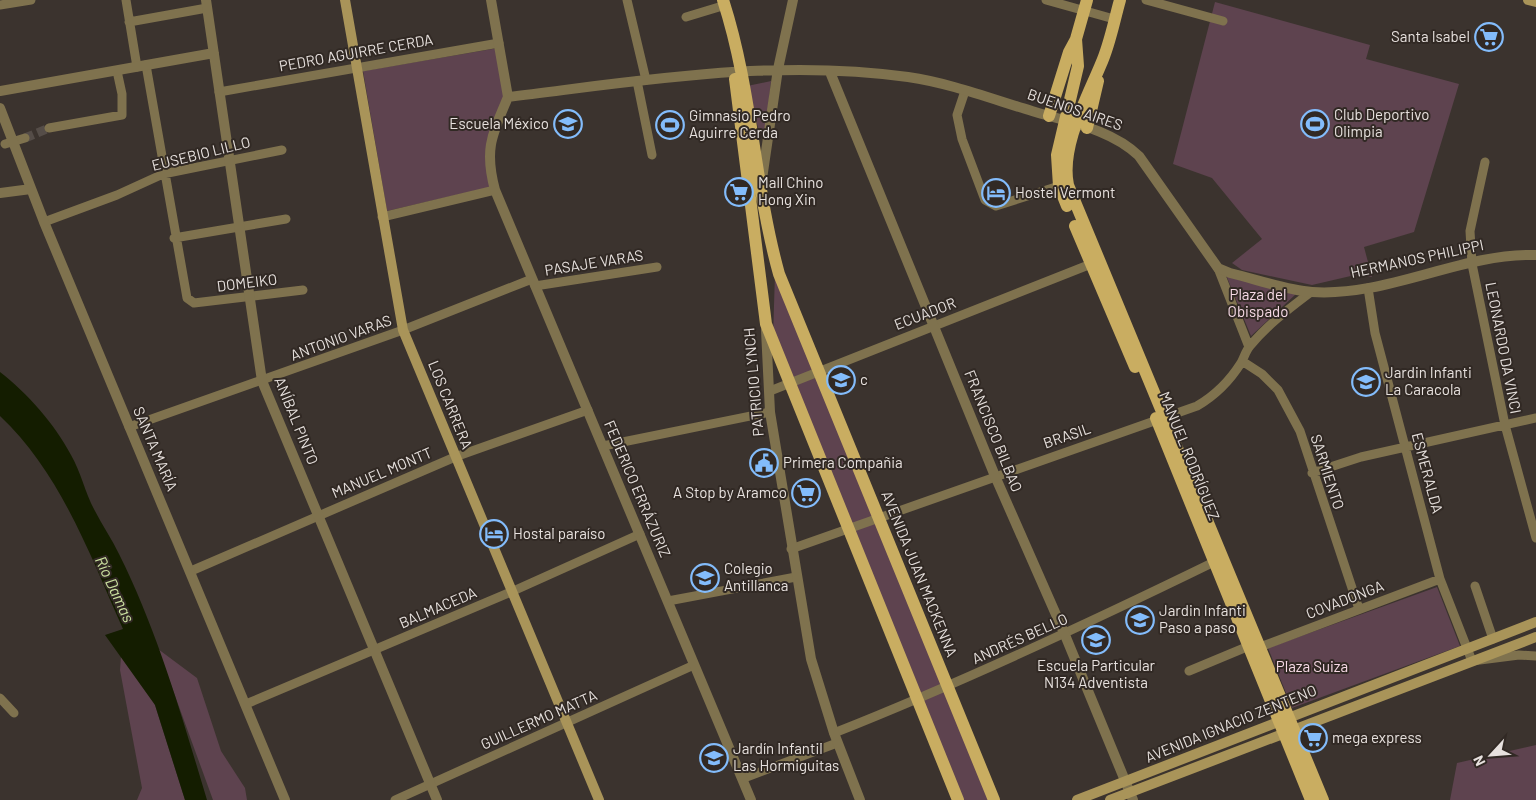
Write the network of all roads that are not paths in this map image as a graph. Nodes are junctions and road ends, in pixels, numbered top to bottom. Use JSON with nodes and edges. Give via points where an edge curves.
{"nodes":[{"id":1,"x":31,"y":0,"type":"edge"},
{"id":2,"x":126,"y":0,"type":"edge"},
{"id":3,"x":345,"y":0,"type":"edge"},
{"id":4,"x":491,"y":0,"type":"edge"},
{"id":5,"x":627,"y":0,"type":"edge"},
{"id":6,"x":793,"y":0,"type":"edge"},
{"id":7,"x":1046,"y":0,"type":"edge"},
{"id":8,"x":1120,"y":0,"type":"edge"},
{"id":9,"x":1146,"y":0,"type":"edge"},
{"id":10,"x":1528,"y":0,"type":"edge"},
{"id":11,"x":719,"y":2,"type":"edge"},
{"id":12,"x":1536,"y":2,"type":"edge"},
{"id":13,"x":206,"y":4,"type":"edge"},
{"id":14,"x":0,"y":5,"type":"edge"},
{"id":15,"x":1086,"y":5,"type":"edge"},
{"id":16,"x":686,"y":17,"type":"dead end"},
{"id":17,"x":1114,"y":19,"type":"junction"},
{"id":18,"x":129,"y":22,"type":"junction"},
{"id":19,"x":1223,"y":22,"type":"dead end"},
{"id":20,"x":1076,"y":39,"type":"junction"},
{"id":21,"x":499,"y":43,"type":"junction"},
{"id":22,"x":214,"y":53,"type":"junction"},
{"id":23,"x":141,"y":66,"type":"junction"},
{"id":24,"x":356,"y":68,"type":"junction"},
{"id":25,"x":778,"y":69,"type":"junction"},
{"id":26,"x":739,"y":70,"type":"junction"},
{"id":27,"x":117,"y":71,"type":"junction"},
{"id":28,"x":830,"y":72,"type":"junction"},
{"id":29,"x":642,"y":81,"type":"junction"},
{"id":30,"x":0,"y":91,"type":"edge"},
{"id":31,"x":965,"y":91,"type":"junction"},
{"id":32,"x":219,"y":92,"type":"junction"},
{"id":33,"x":508,"y":97,"type":"junction"},
{"id":34,"x":0,"y":108,"type":"edge"},
{"id":35,"x":1050,"y":116,"type":"junction"},
{"id":36,"x":1064,"y":120,"type":"junction"},
{"id":37,"x":1082,"y":126,"type":"junction"},
{"id":38,"x":49,"y":128,"type":"tunnel mouth"},
{"id":39,"x":25,"y":138,"type":"tunnel mouth"},
{"id":40,"x":9,"y":143,"type":"junction"},
{"id":41,"x":282,"y":150,"type":"dead end"},
{"id":42,"x":652,"y":155,"type":"dead end"},
{"id":43,"x":229,"y":159,"type":"junction"},
{"id":44,"x":1485,"y":162,"type":"dead end"},
{"id":45,"x":163,"y":174,"type":"junction"},
{"id":46,"x":1059,"y":186,"type":"junction"},
{"id":47,"x":761,"y":188,"type":"junction"},
{"id":48,"x":31,"y":189,"type":"junction"},
{"id":49,"x":494,"y":190,"type":"junction"},
{"id":50,"x":0,"y":193,"type":"edge"},
{"id":51,"x":382,"y":217,"type":"junction"},
{"id":52,"x":286,"y":219,"type":"dead end"},
{"id":53,"x":44,"y":222,"type":"junction"},
{"id":54,"x":240,"y":227,"type":"junction"},
{"id":55,"x":174,"y":238,"type":"junction"},
{"id":56,"x":1536,"y":255,"type":"edge"},
{"id":57,"x":1091,"y":264,"type":"junction"},
{"id":58,"x":1472,"y":264,"type":"junction"},
{"id":59,"x":657,"y":267,"type":"dead end"},
{"id":60,"x":1218,"y":268,"type":"junction"},
{"id":61,"x":534,"y":282,"type":"junction"},
{"id":62,"x":1368,"y":288,"type":"junction"},
{"id":63,"x":303,"y":290,"type":"dead end"},
{"id":64,"x":1311,"y":292,"type":"junction"},
{"id":65,"x":250,"y":297,"type":"junction"},
{"id":66,"x":766,"y":324,"type":"junction"},
{"id":67,"x":934,"y":325,"type":"junction"},
{"id":68,"x":403,"y":330,"type":"junction"},
{"id":69,"x":1249,"y":347,"type":"junction"},
{"id":70,"x":1242,"y":361,"type":"junction"},
{"id":71,"x":819,"y":370,"type":"junction"},
{"id":72,"x":262,"y":381,"type":"junction"},
{"id":73,"x":789,"y":382,"type":"junction"},
{"id":74,"x":770,"y":391,"type":"junction"},
{"id":75,"x":588,"y":410,"type":"junction"},
{"id":76,"x":770,"y":412,"type":"junction"},
{"id":77,"x":1161,"y":418,"type":"junction"},
{"id":78,"x":1536,"y":418,"type":"edge"},
{"id":79,"x":1505,"y":425,"type":"junction"},
{"id":80,"x":129,"y":427,"type":"junction"},
{"id":81,"x":603,"y":446,"type":"junction"},
{"id":82,"x":1407,"y":447,"type":"junction"},
{"id":83,"x":455,"y":457,"type":"junction"},
{"id":84,"x":1312,"y":473,"type":"junction"},
{"id":85,"x":995,"y":476,"type":"junction"},
{"id":86,"x":318,"y":515,"type":"junction"},
{"id":87,"x":879,"y":517,"type":"junction"},
{"id":88,"x":848,"y":528,"type":"junction"},
{"id":89,"x":640,"y":534,"type":"junction"},
{"id":90,"x":1536,"y":538,"type":"edge"},
{"id":91,"x":791,"y":549,"type":"junction"},
{"id":92,"x":1214,"y":562,"type":"junction"},
{"id":93,"x":191,"y":571,"type":"junction"},
{"id":94,"x":796,"y":577,"type":"junction"},
{"id":95,"x":1440,"y":579,"type":"junction"},
{"id":96,"x":1475,"y":586,"type":"dead end"},
{"id":97,"x":511,"y":592,"type":"junction"},
{"id":98,"x":668,"y":601,"type":"junction"},
{"id":99,"x":1359,"y":609,"type":"junction"},
{"id":100,"x":1536,"y":622,"type":"edge"},
{"id":101,"x":1065,"y":635,"type":"junction"},
{"id":102,"x":1536,"y":637,"type":"edge"},
{"id":103,"x":1493,"y":638,"type":"junction"},
{"id":104,"x":1521,"y":642,"type":"junction"},
{"id":105,"x":1254,"y":646,"type":"junction"},
{"id":106,"x":1466,"y":649,"type":"junction"},
{"id":107,"x":375,"y":650,"type":"junction"},
{"id":108,"x":1519,"y":655,"type":"junction"},
{"id":109,"x":1536,"y":656,"type":"edge"},
{"id":110,"x":1472,"y":661,"type":"junction"},
{"id":111,"x":694,"y":665,"type":"junction"},
{"id":112,"x":1189,"y":671,"type":"dead end"},
{"id":113,"x":948,"y":687,"type":"junction"},
{"id":114,"x":0,"y":698,"type":"edge"},
{"id":115,"x":916,"y":701,"type":"junction"},
{"id":116,"x":246,"y":704,"type":"junction"},
{"id":117,"x":14,"y":713,"type":"dead end"},
{"id":118,"x":1284,"y":718,"type":"junction"},
{"id":119,"x":567,"y":722,"type":"junction"},
{"id":120,"x":1289,"y":731,"type":"junction"},
{"id":121,"x":836,"y":738,"type":"junction"},
{"id":122,"x":744,"y":778,"type":"junction"},
{"id":123,"x":1125,"y":782,"type":"junction"},
{"id":124,"x":430,"y":784,"type":"junction"},
{"id":125,"x":1131,"y":796,"type":"edge"},
{"id":126,"x":749,"y":799,"type":"edge"},
{"id":127,"x":285,"y":800,"type":"edge"},
{"id":128,"x":395,"y":800,"type":"edge"},
{"id":129,"x":437,"y":800,"type":"edge"},
{"id":130,"x":599,"y":800,"type":"edge"},
{"id":131,"x":860,"y":800,"type":"edge"},
{"id":132,"x":958,"y":800,"type":"edge"},
{"id":133,"x":994,"y":800,"type":"edge"},
{"id":134,"x":1077,"y":800,"type":"edge"},
{"id":135,"x":1110,"y":800,"type":"edge"},
{"id":136,"x":1311,"y":800,"type":"edge"},
{"id":137,"x":1323,"y":800,"type":"edge"}],
"edges":[{"from":1,"to":14,"type":"street"},
{"from":2,"to":18,"type":"street"},
{"from":3,"to":24,"type":"main road","name":"LOS CARRERA"},
{"from":4,"to":21,"type":"street"},
{"from":5,"to":29,"type":"street"},
{"from":6,"to":25,"type":"street","name":"AVENIDA JUAN MACKENNA"},
{"from":7,"to":15,"type":"street"},
{"from":8,"to":17,"type":"main road","name":"MANUEL RODRÍGUEZ"},
{"from":9,"to":19,"type":"street"},
{"from":10,"to":12,"type":"main road"},
{"from":11,"to":16,"type":"street"},
{"from":11,"to":26,"type":"main road"},
{"from":13,"to":18,"type":"street"},
{"from":13,"to":22,"type":"street","name":"ANÍBAL PINTO"},
{"from":15,"to":17,"type":"street"},
{"from":15,"to":20,"type":"main road"},
{"from":17,"to":37,"type":"main road","name":"MANUEL RODRÍGUEZ"},
{"from":18,"to":23,"type":"street"},
{"from":20,"to":35,"type":"main road"},
{"from":20,"to":36,"type":"main road","name":"MANUEL RODRÍGUEZ","via":[[1078,66]]},
{"from":21,"to":24,"type":"street","name":"PEDRO AGUIRRE CERDA"},
{"from":21,"to":33,"type":"street"},
{"from":22,"to":23,"type":"street"},
{"from":22,"to":32,"type":"street","name":"ANÍBAL PINTO"},
{"from":23,"to":27,"type":"street"},
{"from":23,"to":45,"type":"street"},
{"from":24,"to":32,"type":"street","name":"PEDRO AGUIRRE CERDA"},
{"from":24,"to":51,"type":"main road","name":"LOS CARRERA"},
{"from":25,"to":26,"type":"street","name":"BUENOS AIRES","via":[[766,66]]},
{"from":25,"to":28,"type":"street","name":"BUENOS AIRES"},
{"from":25,"to":47,"type":"street","name":"AVENIDA JUAN MACKENNA"},
{"from":26,"to":29,"type":"street"},
{"from":26,"to":47,"type":"main road","name":"AVENIDA JUAN MACKENNA"},
{"from":26,"to":66,"type":"main road","name":"PATRICIO LYNCH"},
{"from":27,"to":30,"type":"street"},
{"from":27,"to":38,"type":"street","via":[[122,115]]},
{"from":28,"to":31,"type":"street","name":"BUENOS AIRES","via":[[908,77]]},
{"from":28,"to":67,"type":"street","name":"FRANCISCO BILBAO"},
{"from":29,"to":33,"type":"street"},
{"from":29,"to":42,"type":"street"},
{"from":31,"to":35,"type":"street","name":"BUENOS AIRES"},
{"from":31,"to":46,"type":"street","via":[[957,115],[962,140],[985,200],[996,206]]},
{"from":32,"to":43,"type":"street","name":"ANÍBAL PINTO"},
{"from":33,"to":49,"type":"street","name":"FEDERICO ERRÁZURIZ","via":[[493,130],[488,151]]},
{"from":34,"to":40,"type":"street","name":"SANTA MARÍA"},
{"from":35,"to":36,"type":"street","name":"BUENOS AIRES"},
{"from":36,"to":37,"type":"street","name":"BUENOS AIRES"},
{"from":36,"to":46,"type":"main road","name":"MANUEL RODRÍGUEZ","via":[[1056,166]]},
{"from":37,"to":60,"type":"street","name":"BUENOS AIRES","via":[[1128,144]]},
{"from":37,"to":77,"type":"main road","name":"MANUEL RODRÍGUEZ","via":[[1066,164],[1070,191]]},
{"from":39,"to":40,"type":"street"},
{"from":40,"to":48,"type":"street","name":"SANTA MARÍA"},
{"from":41,"to":43,"type":"street","name":"EUSEBIO LILLO"},
{"from":43,"to":45,"type":"street","name":"EUSEBIO LILLO"},
{"from":43,"to":54,"type":"street","name":"ANÍBAL PINTO"},
{"from":44,"to":58,"type":"street","name":"LEONARDO DA VINCI","via":[[1470,231]]},
{"from":45,"to":53,"type":"street","name":"EUSEBIO LILLO"},
{"from":45,"to":55,"type":"street"},
{"from":46,"to":57,"type":"main road","name":"MANUEL RODRÍGUEZ"},
{"from":47,"to":71,"type":"main road","name":"AVENIDA JUAN MACKENNA","via":[[779,274]]},
{"from":48,"to":50,"type":"street"},
{"from":48,"to":53,"type":"street","name":"SANTA MARÍA"},
{"from":49,"to":51,"type":"street"},
{"from":49,"to":61,"type":"street","name":"FEDERICO ERRÁZURIZ"},
{"from":51,"to":68,"type":"main road","name":"LOS CARRERA"},
{"from":52,"to":54,"type":"street"},
{"from":53,"to":80,"type":"street","name":"SANTA MARÍA"},
{"from":54,"to":55,"type":"street"},
{"from":54,"to":65,"type":"street","name":"ANÍBAL PINTO"},
{"from":55,"to":65,"type":"street","name":"DOMEIKO","via":[[187,298],[194,303]]},
{"from":56,"to":58,"type":"street","name":"HERMANOS PHILIPPI","via":[[1508,254]]},
{"from":57,"to":67,"type":"street","name":"ECUADOR"},
{"from":57,"to":77,"type":"main road","name":"MANUEL RODRÍGUEZ"},
{"from":58,"to":62,"type":"street","name":"HERMANOS PHILIPPI"},
{"from":58,"to":79,"type":"street","name":"LEONARDO DA VINCI"},
{"from":59,"to":61,"type":"street","name":"PASAJE VARAS"},
{"from":60,"to":64,"type":"street","name":"HERMANOS PHILIPPI"},
{"from":60,"to":69,"type":"street","name":"BUENOS AIRES"},
{"from":61,"to":68,"type":"street","name":"ANTONIO VARAS"},
{"from":61,"to":75,"type":"street","name":"FEDERICO ERRÁZURIZ"},
{"from":62,"to":64,"type":"street","name":"HERMANOS PHILIPPI"},
{"from":62,"to":82,"type":"street","name":"ESMERALDA","via":[[1375,333]]},
{"from":63,"to":65,"type":"street","name":"DOMEIKO"},
{"from":64,"to":69,"type":"street","name":"BRASIL","via":[[1286,310]]},
{"from":65,"to":72,"type":"street","name":"ANÍBAL PINTO"},
{"from":66,"to":73,"type":"main road"},
{"from":66,"to":74,"type":"street","name":"PATRICIO LYNCH"},
{"from":67,"to":71,"type":"street","name":"ECUADOR"},
{"from":67,"to":85,"type":"street","name":"FRANCISCO BILBAO"},
{"from":68,"to":72,"type":"street","name":"ANTONIO VARAS"},
{"from":68,"to":83,"type":"main road","name":"LOS CARRERA"},
{"from":69,"to":70,"type":"street","name":"BRASIL"},
{"from":70,"to":77,"type":"street","name":"BRASIL","via":[[1225,386],[1212,397],[1197,406]]},
{"from":70,"to":84,"type":"street","name":"SARMIENTO","via":[[1278,390],[1300,431]]},
{"from":71,"to":73,"type":"street","name":"ECUADOR"},
{"from":71,"to":87,"type":"main road","name":"AVENIDA JUAN MACKENNA"},
{"from":72,"to":80,"type":"street","name":"ANTONIO VARAS"},
{"from":72,"to":86,"type":"street","name":"ANÍBAL PINTO"},
{"from":73,"to":74,"type":"street","name":"ECUADOR"},
{"from":73,"to":88,"type":"main road"},
{"from":74,"to":76,"type":"street","name":"PATRICIO LYNCH"},
{"from":75,"to":81,"type":"street","name":"FEDERICO ERRÁZURIZ"},
{"from":75,"to":83,"type":"street","name":"MANUEL MONTT"},
{"from":76,"to":81,"type":"street"},
{"from":76,"to":91,"type":"street","name":"PATRICIO LYNCH"},
{"from":77,"to":85,"type":"street","name":"BRASIL"},
{"from":77,"to":92,"type":"main road","name":"MANUEL RODRÍGUEZ"},
{"from":77,"to":105,"type":"main road","name":"MANUEL RODRÍGUEZ"},
{"from":78,"to":79,"type":"street"},
{"from":79,"to":82,"type":"street"},
{"from":79,"to":90,"type":"street","name":"LEONARDO DA VINCI"},
{"from":80,"to":93,"type":"street","name":"SANTA MARÍA"},
{"from":81,"to":89,"type":"street","name":"FEDERICO ERRÁZURIZ"},
{"from":82,"to":84,"type":"street"},
{"from":82,"to":95,"type":"street","name":"ESMERALDA"},
{"from":83,"to":86,"type":"street","name":"MANUEL MONTT"},
{"from":83,"to":97,"type":"main road","name":"LOS CARRERA"},
{"from":84,"to":99,"type":"street","name":"SARMIENTO"},
{"from":85,"to":87,"type":"street","name":"BRASIL"},
{"from":85,"to":101,"type":"street","name":"FRANCISCO BILBAO"},
{"from":86,"to":93,"type":"street","name":"MANUEL MONTT"},
{"from":86,"to":107,"type":"street","name":"ANÍBAL PINTO"},
{"from":87,"to":88,"type":"street","name":"BRASIL"},
{"from":87,"to":113,"type":"main road","name":"AVENIDA JUAN MACKENNA"},
{"from":88,"to":91,"type":"street","name":"BRASIL"},
{"from":88,"to":115,"type":"main road"},
{"from":89,"to":97,"type":"street","name":"BALMACEDA"},
{"from":89,"to":98,"type":"street","name":"FEDERICO ERRÁZURIZ"},
{"from":91,"to":94,"type":"street","name":"PATRICIO LYNCH"},
{"from":92,"to":101,"type":"street","name":"ANDRÉS BELLO"},
{"from":92,"to":105,"type":"main road","name":"MANUEL RODRÍGUEZ"},
{"from":93,"to":116,"type":"street","name":"SANTA MARÍA"},
{"from":94,"to":98,"type":"street"},
{"from":94,"to":121,"type":"street","name":"PATRICIO LYNCH","via":[[810,660]]},
{"from":95,"to":99,"type":"street","name":"COVADONGA"},
{"from":95,"to":106,"type":"street","name":"ESMERALDA"},
{"from":96,"to":103,"type":"street"},
{"from":97,"to":107,"type":"street","name":"BALMACEDA"},
{"from":97,"to":119,"type":"main road","name":"LOS CARRERA"},
{"from":98,"to":111,"type":"street","name":"FEDERICO ERRÁZURIZ"},
{"from":99,"to":105,"type":"street","name":"COVADONGA"},
{"from":100,"to":103,"type":"main road","name":"AVENIDA IGNACIO ZENTENO"},
{"from":101,"to":113,"type":"street","name":"ANDRÉS BELLO"},
{"from":101,"to":123,"type":"street","name":"FRANCISCO BILBAO"},
{"from":102,"to":104,"type":"main road","name":"AVENIDA IGNACIO ZENTENO"},
{"from":103,"to":106,"type":"main road","name":"AVENIDA IGNACIO ZENTENO"},
{"from":104,"to":108,"type":"street","via":[[1516,647]]},
{"from":104,"to":110,"type":"main road","name":"AVENIDA IGNACIO ZENTENO"},
{"from":105,"to":112,"type":"street","name":"COVADONGA"},
{"from":105,"to":118,"type":"main road","name":"MANUEL RODRÍGUEZ"},
{"from":106,"to":110,"type":"street","name":"ESMERALDA"},
{"from":106,"to":118,"type":"main road","name":"AVENIDA IGNACIO ZENTENO"},
{"from":107,"to":116,"type":"street","name":"BALMACEDA"},
{"from":107,"to":124,"type":"street","name":"ANÍBAL PINTO"},
{"from":108,"to":109,"type":"street"},
{"from":108,"to":110,"type":"street"},
{"from":110,"to":120,"type":"main road","name":"AVENIDA IGNACIO ZENTENO"},
{"from":111,"to":119,"type":"street","name":"GUILLERMO MATTA"},
{"from":111,"to":122,"type":"street","name":"FEDERICO ERRÁZURIZ"},
{"from":113,"to":115,"type":"street","name":"ANDRÉS BELLO"},
{"from":113,"to":133,"type":"main road","name":"AVENIDA JUAN MACKENNA"},
{"from":114,"to":117,"type":"street"},
{"from":115,"to":121,"type":"street","name":"ANDRÉS BELLO"},
{"from":115,"to":132,"type":"main road"},
{"from":116,"to":127,"type":"street","name":"SANTA MARÍA"},
{"from":118,"to":120,"type":"main road","name":"MANUEL RODRÍGUEZ"},
{"from":118,"to":123,"type":"main road","name":"AVENIDA IGNACIO ZENTENO"},
{"from":119,"to":124,"type":"street","name":"GUILLERMO MATTA"},
{"from":119,"to":130,"type":"main road","name":"LOS CARRERA"},
{"from":120,"to":125,"type":"main road","name":"AVENIDA IGNACIO ZENTENO"},
{"from":120,"to":136,"type":"main road","name":"MANUEL RODRÍGUEZ"},
{"from":120,"to":137,"type":"main road","name":"MANUEL RODRÍGUEZ"},
{"from":121,"to":122,"type":"street","name":"ANDRÉS BELLO"},
{"from":121,"to":131,"type":"street","name":"PATRICIO LYNCH"},
{"from":122,"to":126,"type":"street","name":"FEDERICO ERRÁZURIZ"},
{"from":123,"to":125,"type":"street","name":"FRANCISCO BILBAO"},
{"from":123,"to":134,"type":"main road","name":"AVENIDA IGNACIO ZENTENO"},
{"from":124,"to":128,"type":"street","name":"GUILLERMO MATTA"},
{"from":124,"to":129,"type":"street","name":"ANÍBAL PINTO"},
{"from":125,"to":135,"type":"main road","name":"AVENIDA IGNACIO ZENTENO"}]}
